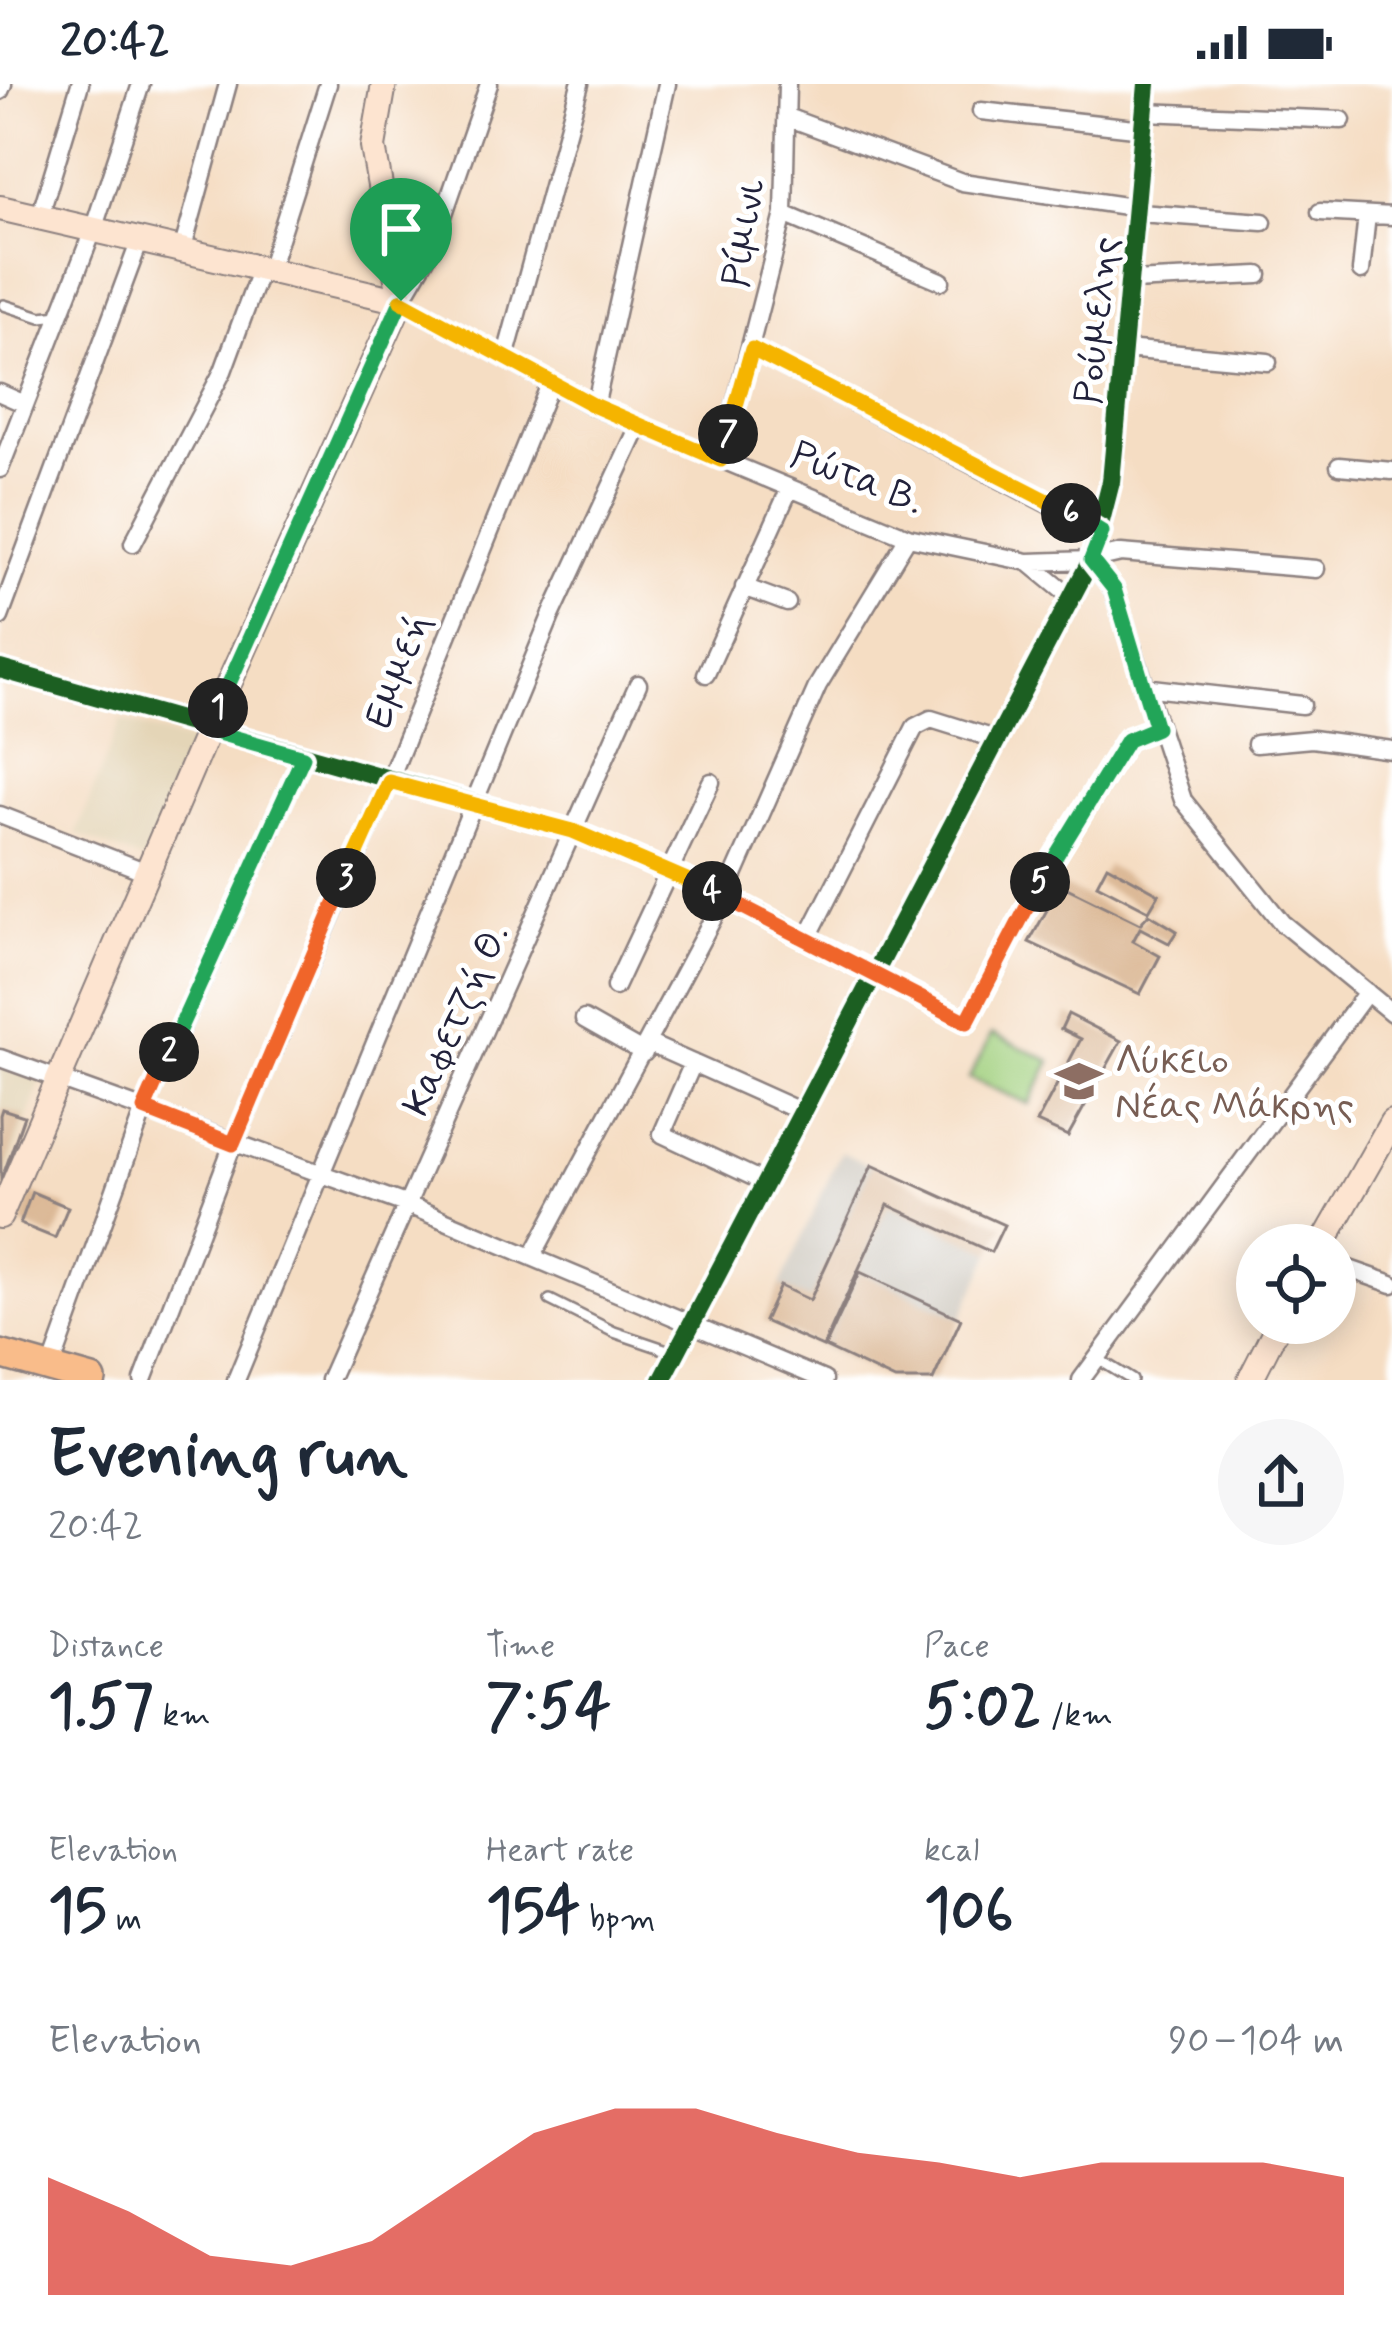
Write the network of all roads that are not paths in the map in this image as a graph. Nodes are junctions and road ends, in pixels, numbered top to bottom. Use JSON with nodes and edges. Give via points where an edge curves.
{"nodes":[{"id":1,"x":80,"y":84,"type":"edge"},
{"id":2,"x":141,"y":84,"type":"edge"},
{"id":3,"x":228,"y":84,"type":"edge"},
{"id":4,"x":328,"y":84,"type":"edge"},
{"id":5,"x":384,"y":84,"type":"edge"},
{"id":6,"x":489,"y":84,"type":"edge"},
{"id":7,"x":580,"y":84,"type":"edge"},
{"id":8,"x":667,"y":84,"type":"edge"},
{"id":9,"x":787,"y":84,"type":"edge"},
{"id":10,"x":1147,"y":84,"type":"edge"},
{"id":11,"x":981,"y":111,"type":"dead end"},
{"id":12,"x":787,"y":117,"type":"junction"},
{"id":13,"x":1145,"y":120,"type":"junction"},
{"id":14,"x":1342,"y":120,"type":"dead end"},
{"id":15,"x":0,"y":208,"type":"edge"},
{"id":16,"x":1139,"y":210,"type":"junction"},
{"id":17,"x":1320,"y":212,"type":"dead end"},
{"id":18,"x":784,"y":214,"type":"junction"},
{"id":19,"x":1367,"y":215,"type":"junction"},
{"id":20,"x":1392,"y":216,"type":"edge"},
{"id":21,"x":40,"y":219,"type":"junction"},
{"id":22,"x":1262,"y":222,"type":"dead end"},
{"id":23,"x":92,"y":233,"type":"junction"},
{"id":24,"x":139,"y":242,"type":"junction"},
{"id":25,"x":182,"y":251,"type":"junction"},
{"id":26,"x":265,"y":269,"type":"junction"},
{"id":27,"x":1361,"y":271,"type":"dead end"},
{"id":28,"x":1259,"y":274,"type":"dead end"},
{"id":29,"x":941,"y":281,"type":"dead end"},
{"id":30,"x":1132,"y":281,"type":"junction"},
{"id":31,"x":401,"y":301,"type":"junction"},
{"id":32,"x":4,"y":305,"type":"dead end"},
{"id":33,"x":59,"y":315,"type":"junction"},
{"id":34,"x":752,"y":349,"type":"junction"},
{"id":35,"x":1125,"y":349,"type":"junction"},
{"id":36,"x":505,"y":358,"type":"junction"},
{"id":37,"x":1268,"y":362,"type":"dead end"},
{"id":38,"x":550,"y":384,"type":"junction"},
{"id":39,"x":0,"y":393,"type":"edge"},
{"id":40,"x":25,"y":404,"type":"junction"},
{"id":41,"x":595,"y":406,"type":"junction"},
{"id":42,"x":639,"y":427,"type":"junction"},
{"id":43,"x":721,"y":460,"type":"junction"},
{"id":44,"x":1339,"y":466,"type":"dead end"},
{"id":45,"x":0,"y":469,"type":"edge"},
{"id":46,"x":1392,"y":471,"type":"edge"},
{"id":47,"x":788,"y":490,"type":"junction"},
{"id":48,"x":1102,"y":532,"type":"junction"},
{"id":49,"x":908,"y":537,"type":"junction"},
{"id":50,"x":133,"y":543,"type":"dead end"},
{"id":51,"x":1091,"y":560,"type":"junction"},
{"id":52,"x":1028,"y":562,"type":"junction"},
{"id":53,"x":1316,"y":569,"type":"dead end"},
{"id":54,"x":744,"y":587,"type":"junction"},
{"id":55,"x":1073,"y":599,"type":"junction"},
{"id":56,"x":787,"y":603,"type":"dead end"},
{"id":57,"x":0,"y":617,"type":"edge"},
{"id":58,"x":0,"y":670,"type":"edge"},
{"id":59,"x":706,"y":674,"type":"dead end"},
{"id":60,"x":638,"y":684,"type":"dead end"},
{"id":61,"x":1143,"y":687,"type":"junction"},
{"id":62,"x":1302,"y":705,"type":"dead end"},
{"id":63,"x":1156,"y":728,"type":"junction"},
{"id":64,"x":208,"y":730,"type":"junction"},
{"id":65,"x":995,"y":740,"type":"junction"},
{"id":66,"x":1256,"y":744,"type":"dead end"},
{"id":67,"x":1392,"y":751,"type":"edge"},
{"id":68,"x":303,"y":757,"type":"junction"},
{"id":69,"x":389,"y":782,"type":"junction"},
{"id":70,"x":711,"y":782,"type":"dead end"},
{"id":71,"x":472,"y":807,"type":"junction"},
{"id":72,"x":0,"y":815,"type":"edge"},
{"id":73,"x":573,"y":831,"type":"junction"},
{"id":74,"x":667,"y":872,"type":"junction"},
{"id":75,"x":149,"y":873,"type":"junction"},
{"id":76,"x":724,"y":896,"type":"junction"},
{"id":77,"x":806,"y":940,"type":"junction"},
{"id":78,"x":877,"y":978,"type":"junction"},
{"id":79,"x":615,"y":987,"type":"dead end"},
{"id":80,"x":1367,"y":992,"type":"junction"},
{"id":81,"x":1392,"y":1013,"type":"edge"},
{"id":82,"x":584,"y":1019,"type":"dead end"},
{"id":83,"x":647,"y":1048,"type":"junction"},
{"id":84,"x":0,"y":1058,"type":"edge"},
{"id":85,"x":693,"y":1063,"type":"junction"},
{"id":86,"x":57,"y":1078,"type":"junction"},
{"id":87,"x":144,"y":1109,"type":"junction"},
{"id":88,"x":802,"y":1112,"type":"junction"},
{"id":89,"x":1392,"y":1122,"type":"edge"},
{"id":90,"x":233,"y":1144,"type":"junction"},
{"id":91,"x":317,"y":1174,"type":"junction"},
{"id":92,"x":764,"y":1182,"type":"junction"},
{"id":93,"x":408,"y":1205,"type":"junction"},
{"id":94,"x":0,"y":1216,"type":"edge"},
{"id":95,"x":1334,"y":1224,"type":"edge"},
{"id":96,"x":532,"y":1257,"type":"junction"},
{"id":97,"x":1356,"y":1271,"type":"edge"},
{"id":98,"x":1392,"y":1284,"type":"edge"},
{"id":99,"x":550,"y":1300,"type":"dead end"},
{"id":100,"x":695,"y":1323,"type":"junction"},
{"id":101,"x":1269,"y":1344,"type":"edge"},
{"id":102,"x":676,"y":1353,"type":"junction"},
{"id":103,"x":0,"y":1354,"type":"edge"},
{"id":104,"x":1098,"y":1359,"type":"junction"},
{"id":105,"x":50,"y":1368,"type":"junction"},
{"id":106,"x":0,"y":1373,"type":"edge"},
{"id":107,"x":803,"y":1376,"type":"edge"},
{"id":108,"x":24,"y":1380,"type":"edge"},
{"id":109,"x":92,"y":1380,"type":"edge"},
{"id":110,"x":143,"y":1380,"type":"edge"},
{"id":111,"x":236,"y":1380,"type":"edge"},
{"id":112,"x":329,"y":1380,"type":"edge"},
{"id":113,"x":662,"y":1380,"type":"edge"},
{"id":114,"x":824,"y":1380,"type":"edge"},
{"id":115,"x":1081,"y":1380,"type":"edge"},
{"id":116,"x":1132,"y":1380,"type":"edge"},
{"id":117,"x":1250,"y":1380,"type":"edge"}],
"edges":[{"from":1,"to":21,"type":"street"},
{"from":2,"to":23,"type":"street"},
{"from":3,"to":25,"type":"street"},
{"from":4,"to":26,"type":"street"},
{"from":5,"to":31,"type":"street","via":[[374,146]]},
{"from":6,"to":31,"type":"street","via":[[432,248]]},
{"from":7,"to":36,"type":"street"},
{"from":8,"to":41,"type":"street"},
{"from":9,"to":12,"type":"street","name":"Ρίμινι"},
{"from":10,"to":13,"type":"street","name":"Ρούμελης"},
{"from":11,"to":13,"type":"street"},
{"from":12,"to":16,"type":"street","via":[[962,182]]},
{"from":12,"to":18,"type":"street","name":"Ρίμινι"},
{"from":13,"to":14,"type":"street"},
{"from":13,"to":16,"type":"street","name":"Ρούμελης"},
{"from":15,"to":21,"type":"street","name":"Ρώτα Β."},
{"from":16,"to":22,"type":"street"},
{"from":16,"to":30,"type":"street","name":"Ρούμελης"},
{"from":17,"to":19,"type":"street"},
{"from":18,"to":29,"type":"street"},
{"from":18,"to":34,"type":"street","name":"Ρίμινι"},
{"from":19,"to":20,"type":"street"},
{"from":19,"to":27,"type":"street"},
{"from":21,"to":23,"type":"street","name":"Ρώτα Β."},
{"from":23,"to":24,"type":"street","name":"Ρώτα Β."},
{"from":23,"to":33,"type":"street"},
{"from":24,"to":25,"type":"street","name":"Ρώτα Β."},
{"from":24,"to":57,"type":"street"},
{"from":25,"to":26,"type":"street","name":"Ρώτα Β."},
{"from":26,"to":31,"type":"street","name":"Ρώτα Β."},
{"from":26,"to":50,"type":"street","via":[[223,371]]},
{"from":28,"to":30,"type":"street"},
{"from":30,"to":35,"type":"street","name":"Ρούμελης"},
{"from":31,"to":36,"type":"street","name":"Ρώτα Β."},
{"from":31,"to":64,"type":"street"},
{"from":32,"to":33,"type":"lane"},
{"from":33,"to":40,"type":"street"},
{"from":34,"to":43,"type":"street","name":"Ρίμινι"},
{"from":34,"to":48,"type":"street"},
{"from":35,"to":37,"type":"street"},
{"from":35,"to":48,"type":"street","name":"Ρούμελης"},
{"from":36,"to":38,"type":"street","name":"Ρώτα Β."},
{"from":38,"to":41,"type":"street","name":"Ρώτα Β."},
{"from":38,"to":69,"type":"street","name":"Εμμεή"},
{"from":39,"to":40,"type":"street"},
{"from":40,"to":45,"type":"street"},
{"from":41,"to":42,"type":"street","name":"Ρώτα Β."},
{"from":42,"to":43,"type":"street","name":"Ρώτα Β."},
{"from":42,"to":71,"type":"street"},
{"from":43,"to":47,"type":"street","name":"Ρώτα Β."},
{"from":44,"to":46,"type":"street"},
{"from":47,"to":49,"type":"street","name":"Ρώτα Β."},
{"from":47,"to":54,"type":"street"},
{"from":48,"to":51,"type":"street","name":"Ρούμελης"},
{"from":49,"to":52,"type":"street","name":"Ρώτα Β."},
{"from":49,"to":76,"type":"street","via":[[818,685]]},
{"from":51,"to":52,"type":"street","name":"Ρώτα Β."},
{"from":51,"to":53,"type":"street","name":"Ρώτα Β.","via":[[1121,553]]},
{"from":51,"to":55,"type":"street","name":"Ρούμελης"},
{"from":51,"to":61,"type":"street","via":[[1114,589]]},
{"from":52,"to":55,"type":"street"},
{"from":54,"to":56,"type":"street"},
{"from":54,"to":59,"type":"street"},
{"from":55,"to":65,"type":"street","name":"Ρούμελης"},
{"from":58,"to":64,"type":"street"},
{"from":60,"to":73,"type":"street","name":"Καφετζή Θ."},
{"from":61,"to":62,"type":"street"},
{"from":61,"to":63,"type":"street"},
{"from":63,"to":78,"type":"street","via":[[1127,740],[1013,931],[974,1018],[960,1022]]},
{"from":63,"to":80,"type":"street","via":[[1174,782],[1203,829],[1282,923]]},
{"from":64,"to":68,"type":"street"},
{"from":64,"to":75,"type":"street"},
{"from":65,"to":77,"type":"street","via":[[932,719],[915,727]]},
{"from":65,"to":78,"type":"street","name":"Ρούμελης"},
{"from":66,"to":67,"type":"street","via":[[1312,740]]},
{"from":68,"to":69,"type":"street"},
{"from":68,"to":87,"type":"street"},
{"from":69,"to":71,"type":"street"},
{"from":69,"to":90,"type":"street","name":"Εμμεή"},
{"from":70,"to":74,"type":"street"},
{"from":71,"to":73,"type":"street"},
{"from":71,"to":91,"type":"street"},
{"from":72,"to":75,"type":"street"},
{"from":73,"to":74,"type":"street"},
{"from":73,"to":93,"type":"street","name":"Καφετζή Θ."},
{"from":74,"to":76,"type":"street"},
{"from":74,"to":79,"type":"street"},
{"from":75,"to":86,"type":"street"},
{"from":76,"to":77,"type":"street"},
{"from":76,"to":83,"type":"street"},
{"from":77,"to":78,"type":"street"},
{"from":78,"to":88,"type":"street","name":"Ρούμελης"},
{"from":80,"to":81,"type":"street"},
{"from":80,"to":104,"type":"street"},
{"from":82,"to":83,"type":"street"},
{"from":83,"to":85,"type":"street"},
{"from":83,"to":96,"type":"street"},
{"from":84,"to":86,"type":"street"},
{"from":85,"to":88,"type":"street"},
{"from":85,"to":92,"type":"street","via":[[662,1134]]},
{"from":86,"to":87,"type":"street"},
{"from":86,"to":94,"type":"street"},
{"from":87,"to":90,"type":"street"},
{"from":87,"to":105,"type":"street"},
{"from":88,"to":92,"type":"street","name":"Ρούμελης"},
{"from":89,"to":95,"type":"street"},
{"from":90,"to":91,"type":"street"},
{"from":90,"to":110,"type":"street","name":"Εμμεή"},
{"from":91,"to":93,"type":"street"},
{"from":91,"to":111,"type":"street"},
{"from":92,"to":100,"type":"street","name":"Ρούμελης"},
{"from":93,"to":96,"type":"street"},
{"from":93,"to":112,"type":"street","name":"Καφετζή Θ."},
{"from":96,"to":100,"type":"street"},
{"from":97,"to":98,"type":"street"},
{"from":99,"to":102,"type":"lane"},
{"from":100,"to":102,"type":"street","name":"Ρούμελης"},
{"from":100,"to":107,"type":"street"},
{"from":101,"to":117,"type":"street"},
{"from":102,"to":113,"type":"street","name":"Ρούμελης"},
{"from":103,"to":105,"type":"main road"},
{"from":104,"to":115,"type":"street"},
{"from":104,"to":116,"type":"lane"},
{"from":105,"to":109,"type":"main road"},
{"from":106,"to":108,"type":"main road"},
{"from":107,"to":114,"type":"street"}]}
